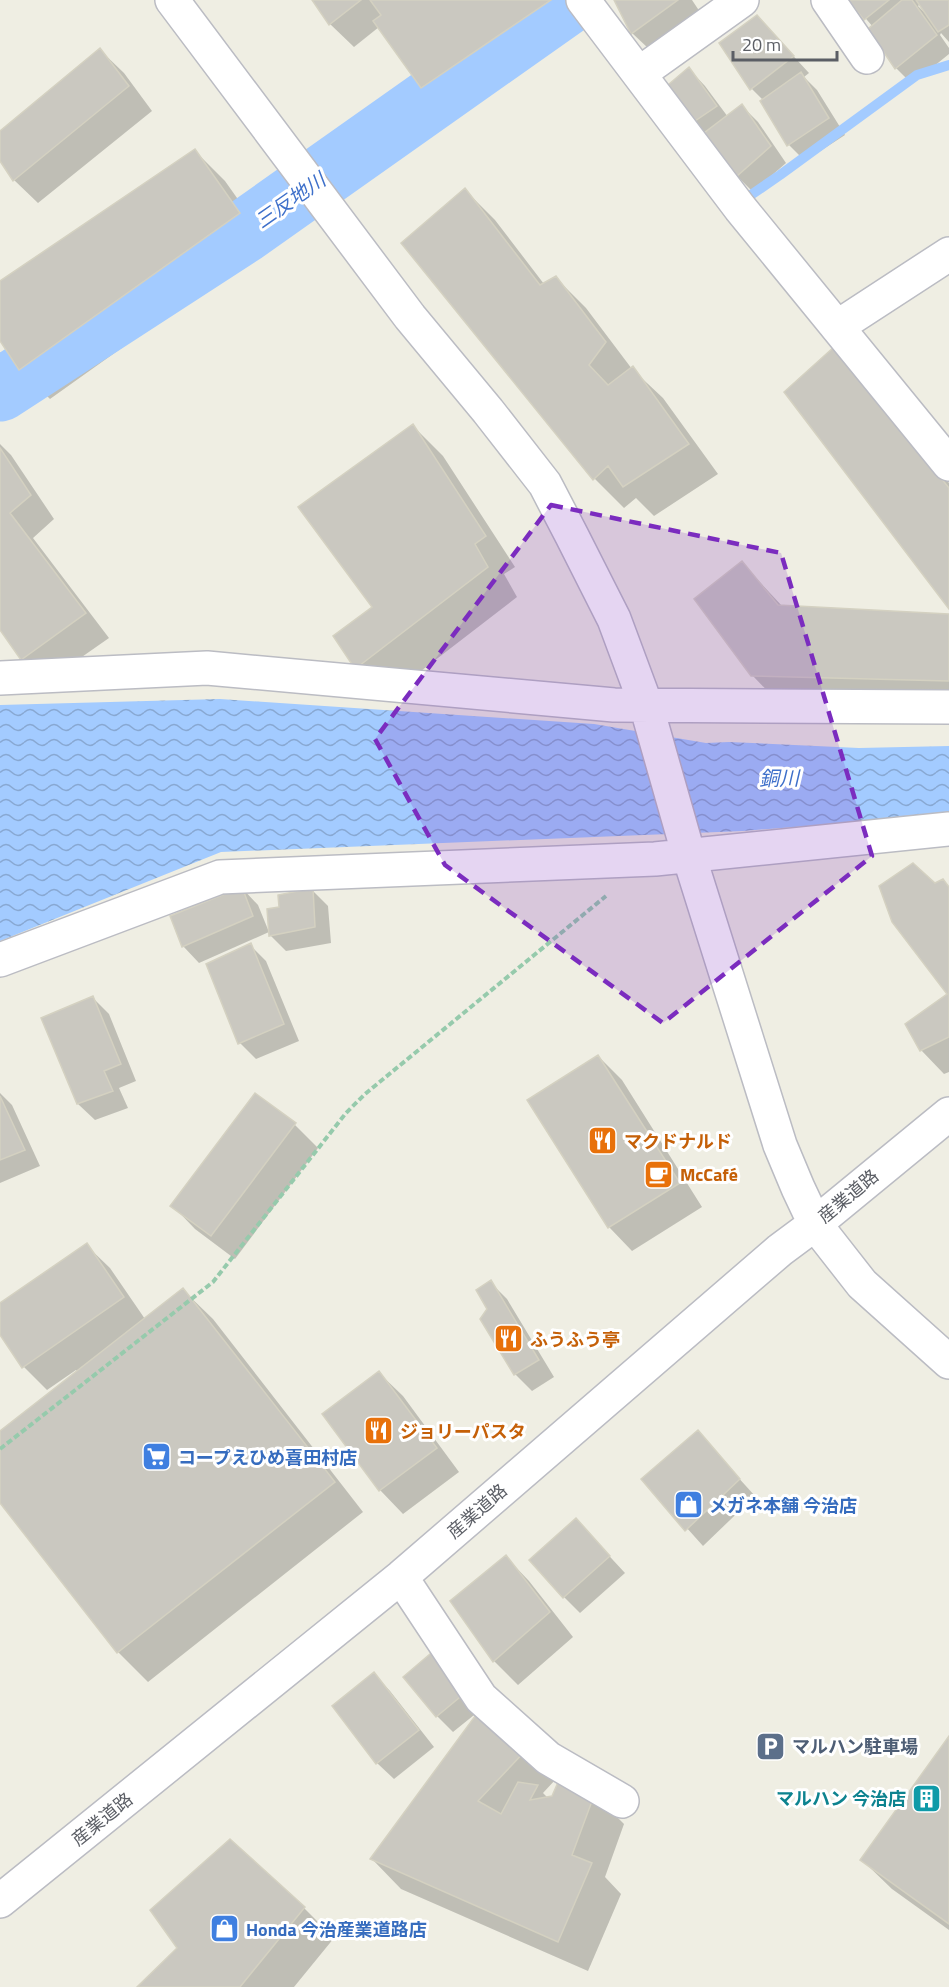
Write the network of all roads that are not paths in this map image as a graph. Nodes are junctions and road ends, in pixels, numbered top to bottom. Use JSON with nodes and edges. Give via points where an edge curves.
{"nodes":[{"id":1,"x":172,"y":0,"type":"edge"},
{"id":2,"x":583,"y":0,"type":"edge"},
{"id":3,"x":742,"y":0,"type":"edge"},
{"id":4,"x":828,"y":0,"type":"edge"},
{"id":5,"x":867,"y":57,"type":"dead end"},
{"id":6,"x":640,"y":73,"type":"junction"},
{"id":7,"x":949,"y":254,"type":"edge"},
{"id":8,"x":837,"y":327,"type":"junction"},
{"id":9,"x":949,"y":464,"type":"edge"},
{"id":10,"x":0,"y":678,"type":"edge"},
{"id":11,"x":646,"y":705,"type":"junction"},
{"id":12,"x":949,"y":707,"type":"edge"},
{"id":13,"x":949,"y":829,"type":"edge"},
{"id":14,"x":688,"y":848,"type":"junction"},
{"id":15,"x":0,"y":960,"type":"edge"},
{"id":16,"x":949,"y":1114,"type":"edge"},
{"id":17,"x":815,"y":1224,"type":"junction"},
{"id":18,"x":949,"y":1362,"type":"edge"},
{"id":19,"x":401,"y":1577,"type":"junction"},
{"id":20,"x":622,"y":1801,"type":"dead end"},
{"id":21,"x":0,"y":1901,"type":"edge"}],
"edges":[{"from":1,"to":11,"type":"street","via":[[410,317],[544,484],[614,620]]},
{"from":2,"to":6,"type":"street"},
{"from":3,"to":6,"type":"street"},
{"from":4,"to":5,"type":"street"},
{"from":6,"to":8,"type":"street","via":[[740,208]]},
{"from":7,"to":8,"type":"street"},
{"from":8,"to":9,"type":"street"},
{"from":10,"to":11,"type":"street","via":[[207,668]]},
{"from":11,"to":12,"type":"street"},
{"from":11,"to":14,"type":"street"},
{"from":13,"to":14,"type":"street"},
{"from":14,"to":15,"type":"street","via":[[644,859],[220,877]]},
{"from":14,"to":17,"type":"street","via":[[780,1144]]},
{"from":16,"to":17,"type":"street","name":"産業道路"},
{"from":17,"to":18,"type":"street","via":[[862,1284]]},
{"from":17,"to":19,"type":"street","name":"産業道路"},
{"from":19,"to":20,"type":"street","via":[[491,1709],[548,1758]]},
{"from":19,"to":21,"type":"street","name":"産業道路"}]}
